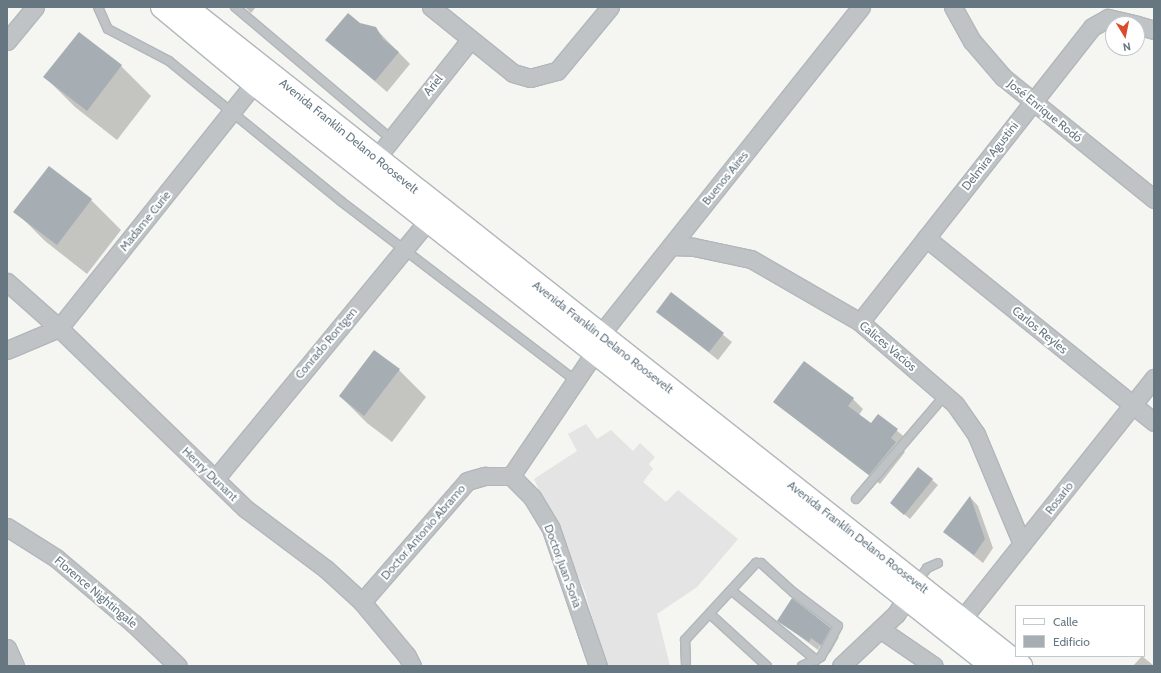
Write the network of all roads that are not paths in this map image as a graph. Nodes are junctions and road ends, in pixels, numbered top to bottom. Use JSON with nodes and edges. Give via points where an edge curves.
{"nodes":[{"id":1,"x":35,"y":7,"type":"edge"},
{"id":2,"x":98,"y":7,"type":"edge"},
{"id":3,"x":162,"y":7,"type":"edge"},
{"id":4,"x":186,"y":7,"type":"edge"},
{"id":5,"x":235,"y":7,"type":"edge"},
{"id":6,"x":431,"y":7,"type":"edge"},
{"id":7,"x":610,"y":7,"type":"edge"},
{"id":8,"x":862,"y":7,"type":"edge"},
{"id":9,"x":953,"y":7,"type":"edge"},
{"id":10,"x":1105,"y":20,"type":"edge"},
{"id":11,"x":7,"y":40,"type":"edge"},
{"id":12,"x":470,"y":40,"type":"junction"},
{"id":13,"x":261,"y":77,"type":"junction"},
{"id":14,"x":1033,"y":102,"type":"junction"},
{"id":15,"x":234,"y":112,"type":"junction"},
{"id":16,"x":390,"y":138,"type":"junction"},
{"id":17,"x":371,"y":164,"type":"junction"},
{"id":18,"x":1154,"y":199,"type":"edge"},
{"id":19,"x":433,"y":214,"type":"junction"},
{"id":20,"x":926,"y":238,"type":"junction"},
{"id":21,"x":671,"y":246,"type":"junction"},
{"id":22,"x":405,"y":248,"type":"junction"},
{"id":23,"x":7,"y":282,"type":"edge"},
{"id":24,"x":860,"y":322,"type":"junction"},
{"id":25,"x":59,"y":328,"type":"junction"},
{"id":26,"x":597,"y":343,"type":"junction"},
{"id":27,"x":7,"y":350,"type":"edge"},
{"id":28,"x":1154,"y":378,"type":"edge"},
{"id":29,"x":576,"y":380,"type":"junction"},
{"id":30,"x":945,"y":395,"type":"junction"},
{"id":31,"x":1132,"y":405,"type":"junction"},
{"id":32,"x":1154,"y":422,"type":"edge"},
{"id":33,"x":511,"y":476,"type":"junction"},
{"id":34,"x":215,"y":479,"type":"junction"},
{"id":35,"x":856,"y":499,"type":"dead end"},
{"id":36,"x":7,"y":527,"type":"edge"},
{"id":37,"x":1022,"y":544,"type":"junction"},
{"id":38,"x":938,"y":563,"type":"dead end"},
{"id":39,"x":911,"y":591,"type":"junction"},
{"id":40,"x":732,"y":592,"type":"junction"},
{"id":41,"x":362,"y":602,"type":"junction"},
{"id":42,"x":710,"y":614,"type":"junction"},
{"id":43,"x":963,"y":618,"type":"junction"},
{"id":44,"x":880,"y":629,"type":"junction"},
{"id":45,"x":7,"y":648,"type":"edge"},
{"id":46,"x":985,"y":658,"type":"edge"},
{"id":47,"x":816,"y":660,"type":"junction"},
{"id":48,"x":15,"y":666,"type":"edge"},
{"id":49,"x":178,"y":666,"type":"edge"},
{"id":50,"x":412,"y":666,"type":"edge"},
{"id":51,"x":598,"y":666,"type":"edge"},
{"id":52,"x":686,"y":666,"type":"edge"},
{"id":53,"x":767,"y":666,"type":"edge"},
{"id":54,"x":802,"y":666,"type":"edge"},
{"id":55,"x":841,"y":666,"type":"edge"},
{"id":56,"x":934,"y":666,"type":"edge"},
{"id":57,"x":1021,"y":666,"type":"edge"}],
"edges":[{"from":1,"to":11,"type":"street"},
{"from":2,"to":15,"type":"lane","via":[[108,29],[169,61]]},
{"from":3,"to":13,"type":"main road","name":"Avenida Franklin Delano Roosevelt"},
{"from":4,"to":13,"type":"main road","name":"Avenida Franklin Delano Roosevelt"},
{"from":5,"to":16,"type":"lane"},
{"from":6,"to":12,"type":"street"},
{"from":7,"to":12,"type":"street","via":[[557,71],[539,77],[530,78],[513,73]]},
{"from":8,"to":21,"type":"street","name":"Buenos Aires"},
{"from":9,"to":14,"type":"street","name":"José Enrique Rodó","via":[[972,41],[1003,77]]},
{"from":10,"to":14,"type":"street","name":"Delmira Agustini","via":[[1092,27]]},
{"from":12,"to":16,"type":"street","name":"Ariel"},
{"from":13,"to":15,"type":"street","name":"Madame Curie"},
{"from":13,"to":17,"type":"main road","name":"Avenida Franklin Delano Roosevelt"},
{"from":14,"to":18,"type":"street","name":"José Enrique Rodó"},
{"from":14,"to":20,"type":"street","name":"Delmira Agustini"},
{"from":15,"to":22,"type":"lane","via":[[342,202]]},
{"from":15,"to":25,"type":"street","name":"Madame Curie"},
{"from":16,"to":17,"type":"street","name":"Ariel"},
{"from":17,"to":19,"type":"main road","name":"Avenida Franklin Delano Roosevelt"},
{"from":19,"to":22,"type":"street","name":"Conrado Rontgen"},
{"from":19,"to":26,"type":"main road","name":"Avenida Franklin Delano Roosevelt"},
{"from":20,"to":24,"type":"street","name":"Delmira Agustini"},
{"from":20,"to":31,"type":"street","name":"Carlos Reyles"},
{"from":21,"to":24,"type":"street","name":"Calices Vacios","via":[[694,246],[751,259]]},
{"from":21,"to":26,"type":"street","name":"Buenos Aires"},
{"from":22,"to":29,"type":"lane"},
{"from":22,"to":34,"type":"street","name":"Conrado Rontgen"},
{"from":23,"to":25,"type":"street","name":"Henry Dunant"},
{"from":24,"to":30,"type":"street","name":"Calices Vacios"},
{"from":25,"to":27,"type":"street","name":"Madame Curie"},
{"from":25,"to":34,"type":"street","name":"Henry Dunant"},
{"from":26,"to":29,"type":"street"},
{"from":26,"to":39,"type":"main road","name":"Avenida Franklin Delano Roosevelt"},
{"from":28,"to":31,"type":"street","name":"Rosario"},
{"from":29,"to":33,"type":"street"},
{"from":30,"to":35,"type":"lane"},
{"from":30,"to":37,"type":"street","name":"Calices Vacios","via":[[955,404],[976,434]]},
{"from":31,"to":32,"type":"street","name":"Carlos Reyles"},
{"from":31,"to":37,"type":"street","name":"Rosario"},
{"from":33,"to":41,"type":"street","name":"Doctor Antonio Abramo","via":[[485,476],[467,481]]},
{"from":33,"to":51,"type":"street","name":"Doctor Juan Soria","via":[[532,497],[551,529]]},
{"from":34,"to":41,"type":"street","name":"Henry Dunant","via":[[246,509],[326,569]]},
{"from":36,"to":49,"type":"street","name":"Florence Nightingale","via":[[56,558],[133,623]]},
{"from":37,"to":43,"type":"street","name":"Rosario"},
{"from":38,"to":39,"type":"lane","via":[[928,568]]},
{"from":39,"to":43,"type":"main road","name":"Avenida Franklin Delano Roosevelt"},
{"from":39,"to":44,"type":"street"},
{"from":39,"to":46,"type":"main road","name":"Avenida Franklin Delano Roosevelt"},
{"from":40,"to":42,"type":"lane"},
{"from":40,"to":47,"type":"lane"},
{"from":40,"to":47,"type":"lane","via":[[752,565],[761,563],[793,592],[835,622],[838,630],[821,657]]},
{"from":41,"to":50,"type":"street","name":"Henry Dunant","via":[[407,656]]},
{"from":42,"to":52,"type":"lane","via":[[685,640]]},
{"from":42,"to":53,"type":"lane"},
{"from":43,"to":46,"type":"main road","name":"Avenida Franklin Delano Roosevelt"},
{"from":44,"to":55,"type":"street"},
{"from":44,"to":56,"type":"street"},
{"from":45,"to":48,"type":"street"},
{"from":46,"to":57,"type":"main road","name":"Avenida Franklin Delano Roosevelt"},
{"from":47,"to":54,"type":"lane"}]}
